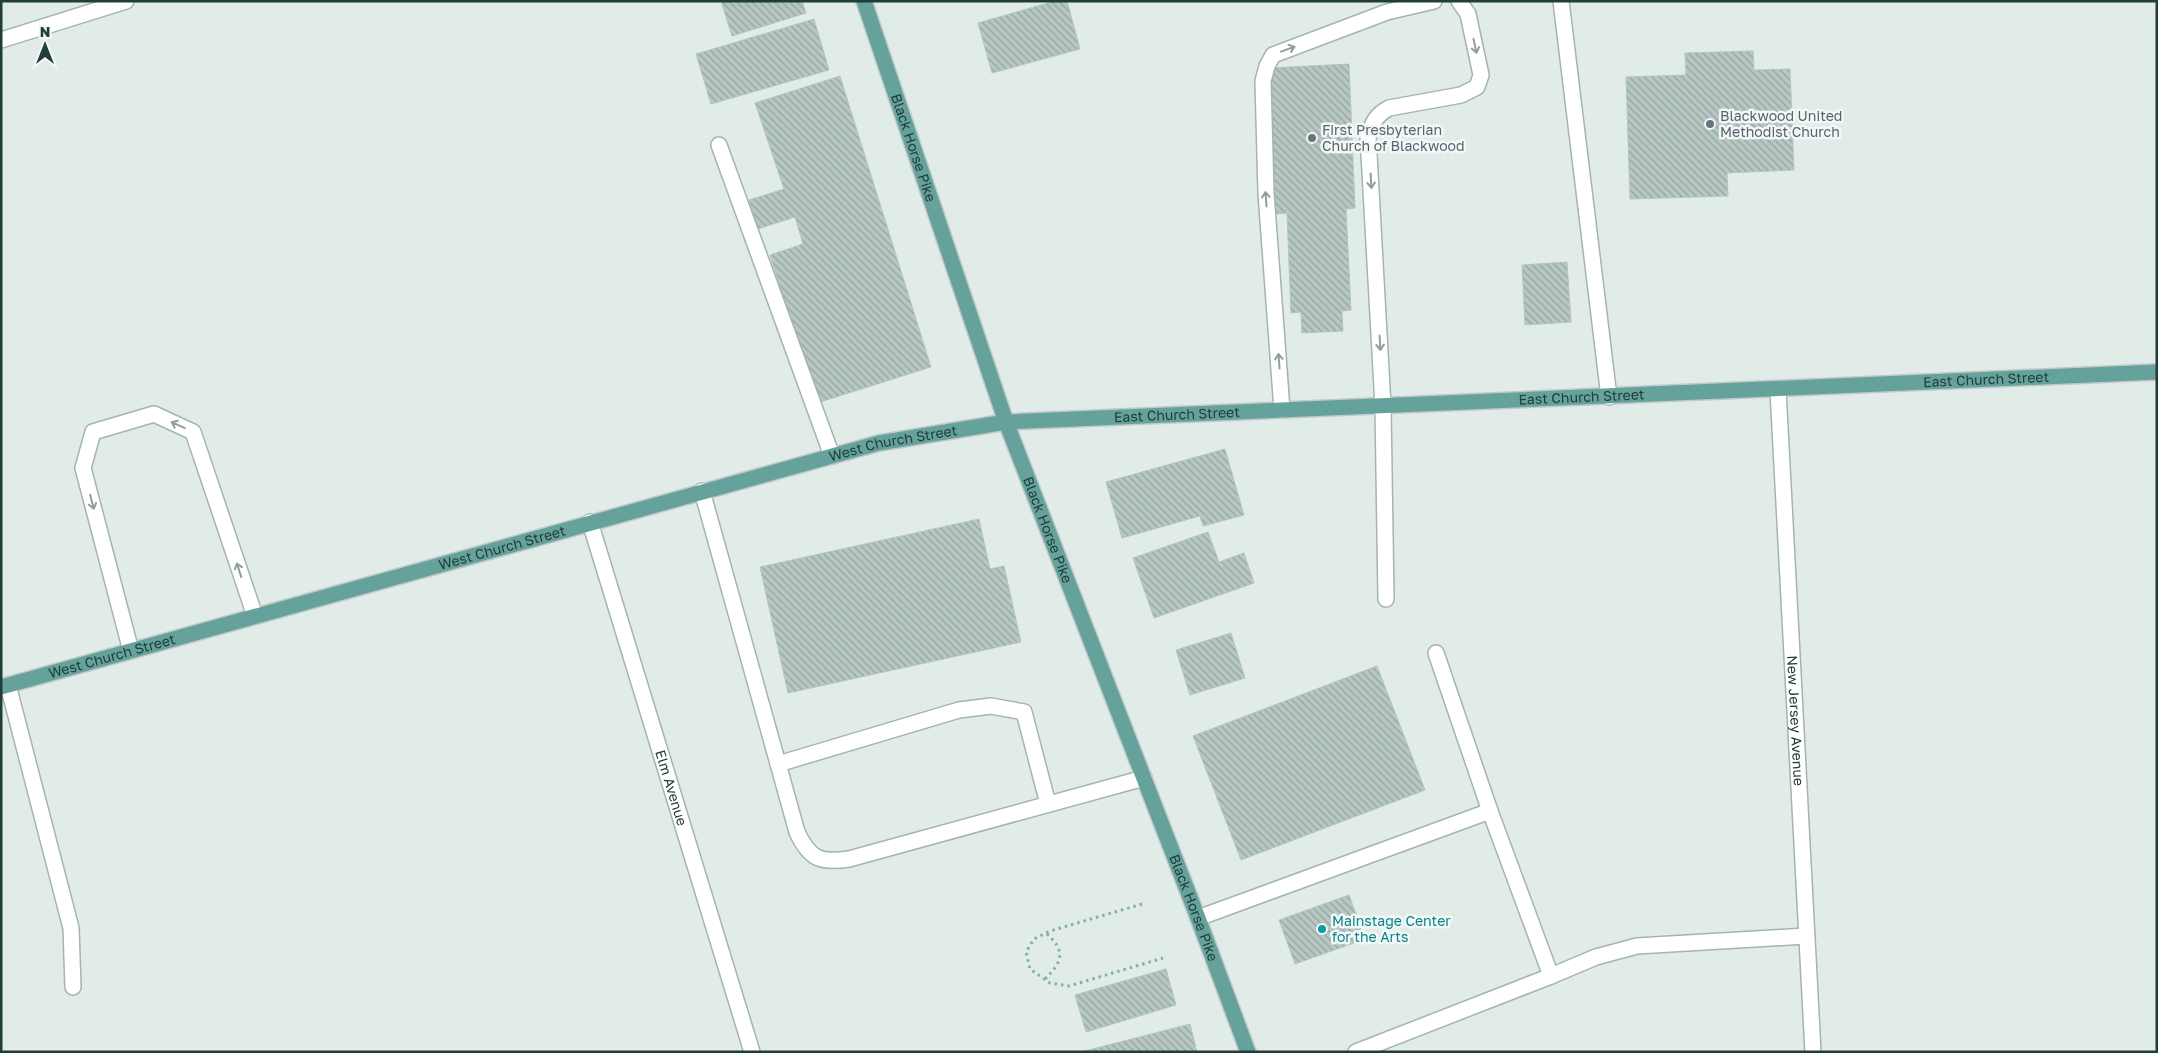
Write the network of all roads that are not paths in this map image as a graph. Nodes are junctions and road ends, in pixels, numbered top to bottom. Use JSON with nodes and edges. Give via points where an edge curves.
{"nodes":[{"id":1,"x":126,"y":1,"type":"edge"},
{"id":2,"x":864,"y":1,"type":"edge"},
{"id":3,"x":1434,"y":1,"type":"edge"},
{"id":4,"x":1459,"y":1,"type":"edge"},
{"id":5,"x":1561,"y":1,"type":"edge"},
{"id":6,"x":1,"y":40,"type":"edge"},
{"id":7,"x":719,"y":145,"type":"dead end"},
{"id":8,"x":2157,"y":372,"type":"edge"},
{"id":9,"x":1778,"y":390,"type":"junction"},
{"id":10,"x":1609,"y":396,"type":"junction"},
{"id":11,"x":1383,"y":406,"type":"junction"},
{"id":12,"x":1282,"y":410,"type":"junction"},
{"id":13,"x":1006,"y":422,"type":"junction"},
{"id":14,"x":832,"y":456,"type":"junction"},
{"id":15,"x":702,"y":491,"type":"junction"},
{"id":16,"x":590,"y":522,"type":"junction"},
{"id":17,"x":1386,"y":599,"type":"dead end"},
{"id":18,"x":255,"y":616,"type":"junction"},
{"id":19,"x":131,"y":651,"type":"junction"},
{"id":20,"x":1436,"y":653,"type":"dead end"},
{"id":21,"x":5,"y":686,"type":"edge"},
{"id":22,"x":778,"y":764,"type":"junction"},
{"id":23,"x":1144,"y":778,"type":"junction"},
{"id":24,"x":1048,"y":804,"type":"junction"},
{"id":25,"x":1490,"y":811,"type":"junction"},
{"id":26,"x":1198,"y":918,"type":"junction"},
{"id":27,"x":1806,"y":936,"type":"junction"},
{"id":28,"x":1551,"y":976,"type":"junction"},
{"id":29,"x":73,"y":987,"type":"dead end"},
{"id":30,"x":752,"y":1052,"type":"edge"},
{"id":31,"x":1248,"y":1052,"type":"edge"},
{"id":32,"x":1356,"y":1052,"type":"edge"},
{"id":33,"x":1814,"y":1052,"type":"edge"}],
"edges":[{"from":1,"to":6,"type":"street"},
{"from":2,"to":13,"type":"main road","name":"Black Horse Pike"},
{"from":12,"to":3,"type":"street","one_way":true,"via":[[1266,193],[1263,81],[1267,66],[1273,55],[1288,48],[1387,12]]},
{"from":4,"to":11,"type":"street","one_way":true,"via":[[1468,14],[1481,75],[1477,88],[1461,95],[1389,108],[1374,120],[1368,136]]},
{"from":5,"to":10,"type":"street"},
{"from":7,"to":14,"type":"street"},
{"from":8,"to":9,"type":"main road","name":"East Church Street"},
{"from":9,"to":10,"type":"main road","name":"East Church Street"},
{"from":9,"to":27,"type":"street","name":"New Jersey Avenue"},
{"from":10,"to":11,"type":"main road","name":"East Church Street"},
{"from":11,"to":12,"type":"main road","name":"East Church Street"},
{"from":11,"to":17,"type":"street"},
{"from":12,"to":13,"type":"main road","name":"East Church Street"},
{"from":13,"to":14,"type":"main road","name":"West Church Street","via":[[879,443]]},
{"from":13,"to":23,"type":"main road","name":"Black Horse Pike"},
{"from":14,"to":15,"type":"main road","name":"West Church Street"},
{"from":15,"to":16,"type":"main road","name":"West Church Street"},
{"from":15,"to":22,"type":"street"},
{"from":16,"to":18,"type":"main road","name":"West Church Street"},
{"from":16,"to":30,"type":"street","name":"Elm Avenue"},
{"from":18,"to":19,"type":"main road","name":"West Church Street"},
{"from":18,"to":19,"type":"street","one_way":true,"via":[[194,432],[154,414],[93,432],[83,468]]},
{"from":19,"to":21,"type":"main road","name":"West Church Street"},
{"from":20,"to":25,"type":"street"},
{"from":21,"to":29,"type":"street","via":[[71,928]]},
{"from":22,"to":24,"type":"street","via":[[803,845],[811,854],[829,862]]},
{"from":22,"to":24,"type":"street","via":[[959,710],[991,706],[1024,712]]},
{"from":23,"to":24,"type":"street"},
{"from":23,"to":26,"type":"main road","name":"Black Horse Pike"},
{"from":25,"to":26,"type":"street"},
{"from":25,"to":28,"type":"street"},
{"from":26,"to":31,"type":"main road","name":"Black Horse Pike"},
{"from":27,"to":28,"type":"street","via":[[1638,946]]},
{"from":27,"to":33,"type":"street","name":"New Jersey Avenue"},
{"from":28,"to":32,"type":"street"}]}
